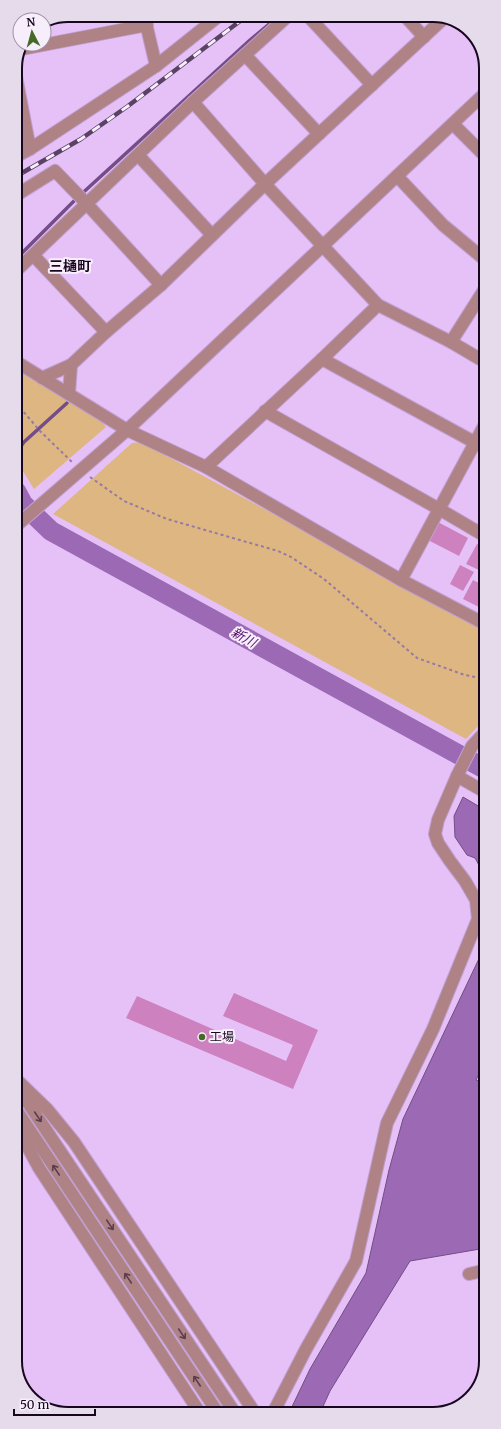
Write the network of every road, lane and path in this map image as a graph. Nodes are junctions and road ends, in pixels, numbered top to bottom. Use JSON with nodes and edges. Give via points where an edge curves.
{"nodes":[{"id":1,"x":137,"y":22,"type":"edge"},
{"id":2,"x":145,"y":22,"type":"edge"},
{"id":3,"x":211,"y":22,"type":"edge"},
{"id":4,"x":281,"y":22,"type":"edge"},
{"id":5,"x":314,"y":22,"type":"edge"},
{"id":6,"x":410,"y":22,"type":"edge"},
{"id":7,"x":439,"y":23,"type":"edge"},
{"id":8,"x":424,"y":37,"type":"junction"},
{"id":9,"x":52,"y":42,"type":"edge"},
{"id":10,"x":245,"y":55,"type":"junction"},
{"id":11,"x":156,"y":66,"type":"junction"},
{"id":12,"x":372,"y":85,"type":"junction"},
{"id":13,"x":479,"y":99,"type":"edge"},
{"id":14,"x":193,"y":102,"type":"junction"},
{"id":15,"x":22,"y":107,"type":"edge"},
{"id":16,"x":453,"y":124,"type":"junction"},
{"id":17,"x":319,"y":134,"type":"junction"},
{"id":18,"x":30,"y":149,"type":"junction"},
{"id":19,"x":479,"y":150,"type":"edge"},
{"id":20,"x":22,"y":153,"type":"edge"},
{"id":21,"x":138,"y":155,"type":"junction"},
{"id":22,"x":397,"y":176,"type":"junction"},
{"id":23,"x":265,"y":184,"type":"junction"},
{"id":24,"x":22,"y":192,"type":"edge"},
{"id":25,"x":81,"y":198,"type":"junction"},
{"id":26,"x":212,"y":234,"type":"junction"},
{"id":27,"x":322,"y":246,"type":"junction"},
{"id":28,"x":33,"y":255,"type":"junction"},
{"id":29,"x":479,"y":255,"type":"edge"},
{"id":30,"x":22,"y":265,"type":"edge"},
{"id":31,"x":161,"y":285,"type":"junction"},
{"id":32,"x":479,"y":298,"type":"edge"},
{"id":33,"x":378,"y":304,"type":"junction"},
{"id":34,"x":106,"y":332,"type":"junction"},
{"id":35,"x":451,"y":342,"type":"junction"},
{"id":36,"x":479,"y":358,"type":"edge"},
{"id":37,"x":322,"y":359,"type":"junction"},
{"id":38,"x":22,"y":365,"type":"edge"},
{"id":39,"x":71,"y":365,"type":"junction"},
{"id":40,"x":42,"y":378,"type":"junction"},
{"id":41,"x":69,"y":394,"type":"junction"},
{"id":42,"x":22,"y":410,"type":"edge"},
{"id":43,"x":265,"y":411,"type":"junction"},
{"id":44,"x":127,"y":430,"type":"junction"},
{"id":45,"x":479,"y":444,"type":"edge"},
{"id":46,"x":479,"y":447,"type":"edge"},
{"id":47,"x":206,"y":467,"type":"junction"},
{"id":48,"x":80,"y":470,"type":"junction"},
{"id":49,"x":439,"y":509,"type":"junction"},
{"id":50,"x":22,"y":521,"type":"edge"},
{"id":51,"x":479,"y":532,"type":"edge"},
{"id":52,"x":401,"y":580,"type":"junction"},
{"id":53,"x":479,"y":621,"type":"edge"},
{"id":54,"x":479,"y":678,"type":"edge"},
{"id":55,"x":479,"y":738,"type":"edge"},
{"id":56,"x":457,"y":776,"type":"junction"},
{"id":57,"x":479,"y":789,"type":"edge"},
{"id":58,"x":22,"y":1085,"type":"edge"},
{"id":59,"x":22,"y":1093,"type":"edge"},
{"id":60,"x":22,"y":1120,"type":"edge"},
{"id":61,"x":22,"y":1138,"type":"edge"},
{"id":62,"x":479,"y":1272,"type":"edge"},
{"id":63,"x":470,"y":1274,"type":"dead end"},
{"id":64,"x":196,"y":1407,"type":"edge"},
{"id":65,"x":214,"y":1407,"type":"edge"},
{"id":66,"x":231,"y":1407,"type":"edge"},
{"id":67,"x":251,"y":1407,"type":"edge"},
{"id":68,"x":276,"y":1407,"type":"edge"}],
"edges":[{"from":1,"to":9,"type":"street"},
{"from":2,"to":11,"type":"street"},
{"from":3,"to":11,"type":"street"},
{"from":4,"to":10,"type":"street"},
{"from":5,"to":12,"type":"street"},
{"from":6,"to":8,"type":"street"},
{"from":7,"to":8,"type":"street"},
{"from":8,"to":12,"type":"street"},
{"from":10,"to":14,"type":"street"},
{"from":10,"to":17,"type":"street"},
{"from":11,"to":18,"type":"street"},
{"from":12,"to":17,"type":"street"},
{"from":13,"to":16,"type":"street"},
{"from":14,"to":21,"type":"street"},
{"from":14,"to":23,"type":"street"},
{"from":15,"to":18,"type":"street"},
{"from":16,"to":19,"type":"street"},
{"from":16,"to":22,"type":"street"},
{"from":17,"to":23,"type":"street"},
{"from":18,"to":20,"type":"street"},
{"from":21,"to":25,"type":"street"},
{"from":21,"to":26,"type":"street"},
{"from":22,"to":27,"type":"street"},
{"from":22,"to":29,"type":"street","via":[[444,225]]},
{"from":23,"to":26,"type":"street"},
{"from":23,"to":27,"type":"street"},
{"from":24,"to":25,"type":"street","via":[[55,172]]},
{"from":25,"to":28,"type":"street"},
{"from":25,"to":31,"type":"street"},
{"from":26,"to":31,"type":"street"},
{"from":27,"to":33,"type":"street"},
{"from":27,"to":44,"type":"street"},
{"from":28,"to":30,"type":"street"},
{"from":28,"to":34,"type":"street"},
{"from":31,"to":34,"type":"street"},
{"from":32,"to":35,"type":"street"},
{"from":33,"to":35,"type":"street"},
{"from":33,"to":37,"type":"street"},
{"from":34,"to":39,"type":"street"},
{"from":35,"to":36,"type":"street"},
{"from":37,"to":43,"type":"street"},
{"from":37,"to":45,"type":"street"},
{"from":38,"to":40,"type":"street"},
{"from":39,"to":40,"type":"street"},
{"from":39,"to":41,"type":"street"},
{"from":40,"to":41,"type":"street"},
{"from":41,"to":44,"type":"street"},
{"from":42,"to":48,"type":"path"},
{"from":43,"to":47,"type":"street"},
{"from":43,"to":49,"type":"street"},
{"from":44,"to":47,"type":"street"},
{"from":44,"to":48,"type":"street"},
{"from":46,"to":49,"type":"street"},
{"from":47,"to":52,"type":"street"},
{"from":48,"to":50,"type":"street"},
{"from":48,"to":54,"type":"path","via":[[124,501],[167,519],[291,557],[324,579],[417,658]]},
{"from":49,"to":51,"type":"street"},
{"from":49,"to":52,"type":"street"},
{"from":52,"to":53,"type":"street"},
{"from":55,"to":56,"type":"street","via":[[472,746]]},
{"from":56,"to":57,"type":"street"},
{"from":56,"to":68,"type":"street","via":[[438,820],[435,834],[476,900],[478,920],[433,1029],[387,1122],[356,1261]]},
{"from":58,"to":67,"type":"street","via":[[47,1109],[74,1142]]},
{"from":59,"to":66,"type":"street","one_way":true},
{"from":65,"to":60,"type":"street","one_way":true},
{"from":61,"to":64,"type":"street","via":[[39,1168]]},
{"from":62,"to":63,"type":"street"}]}
